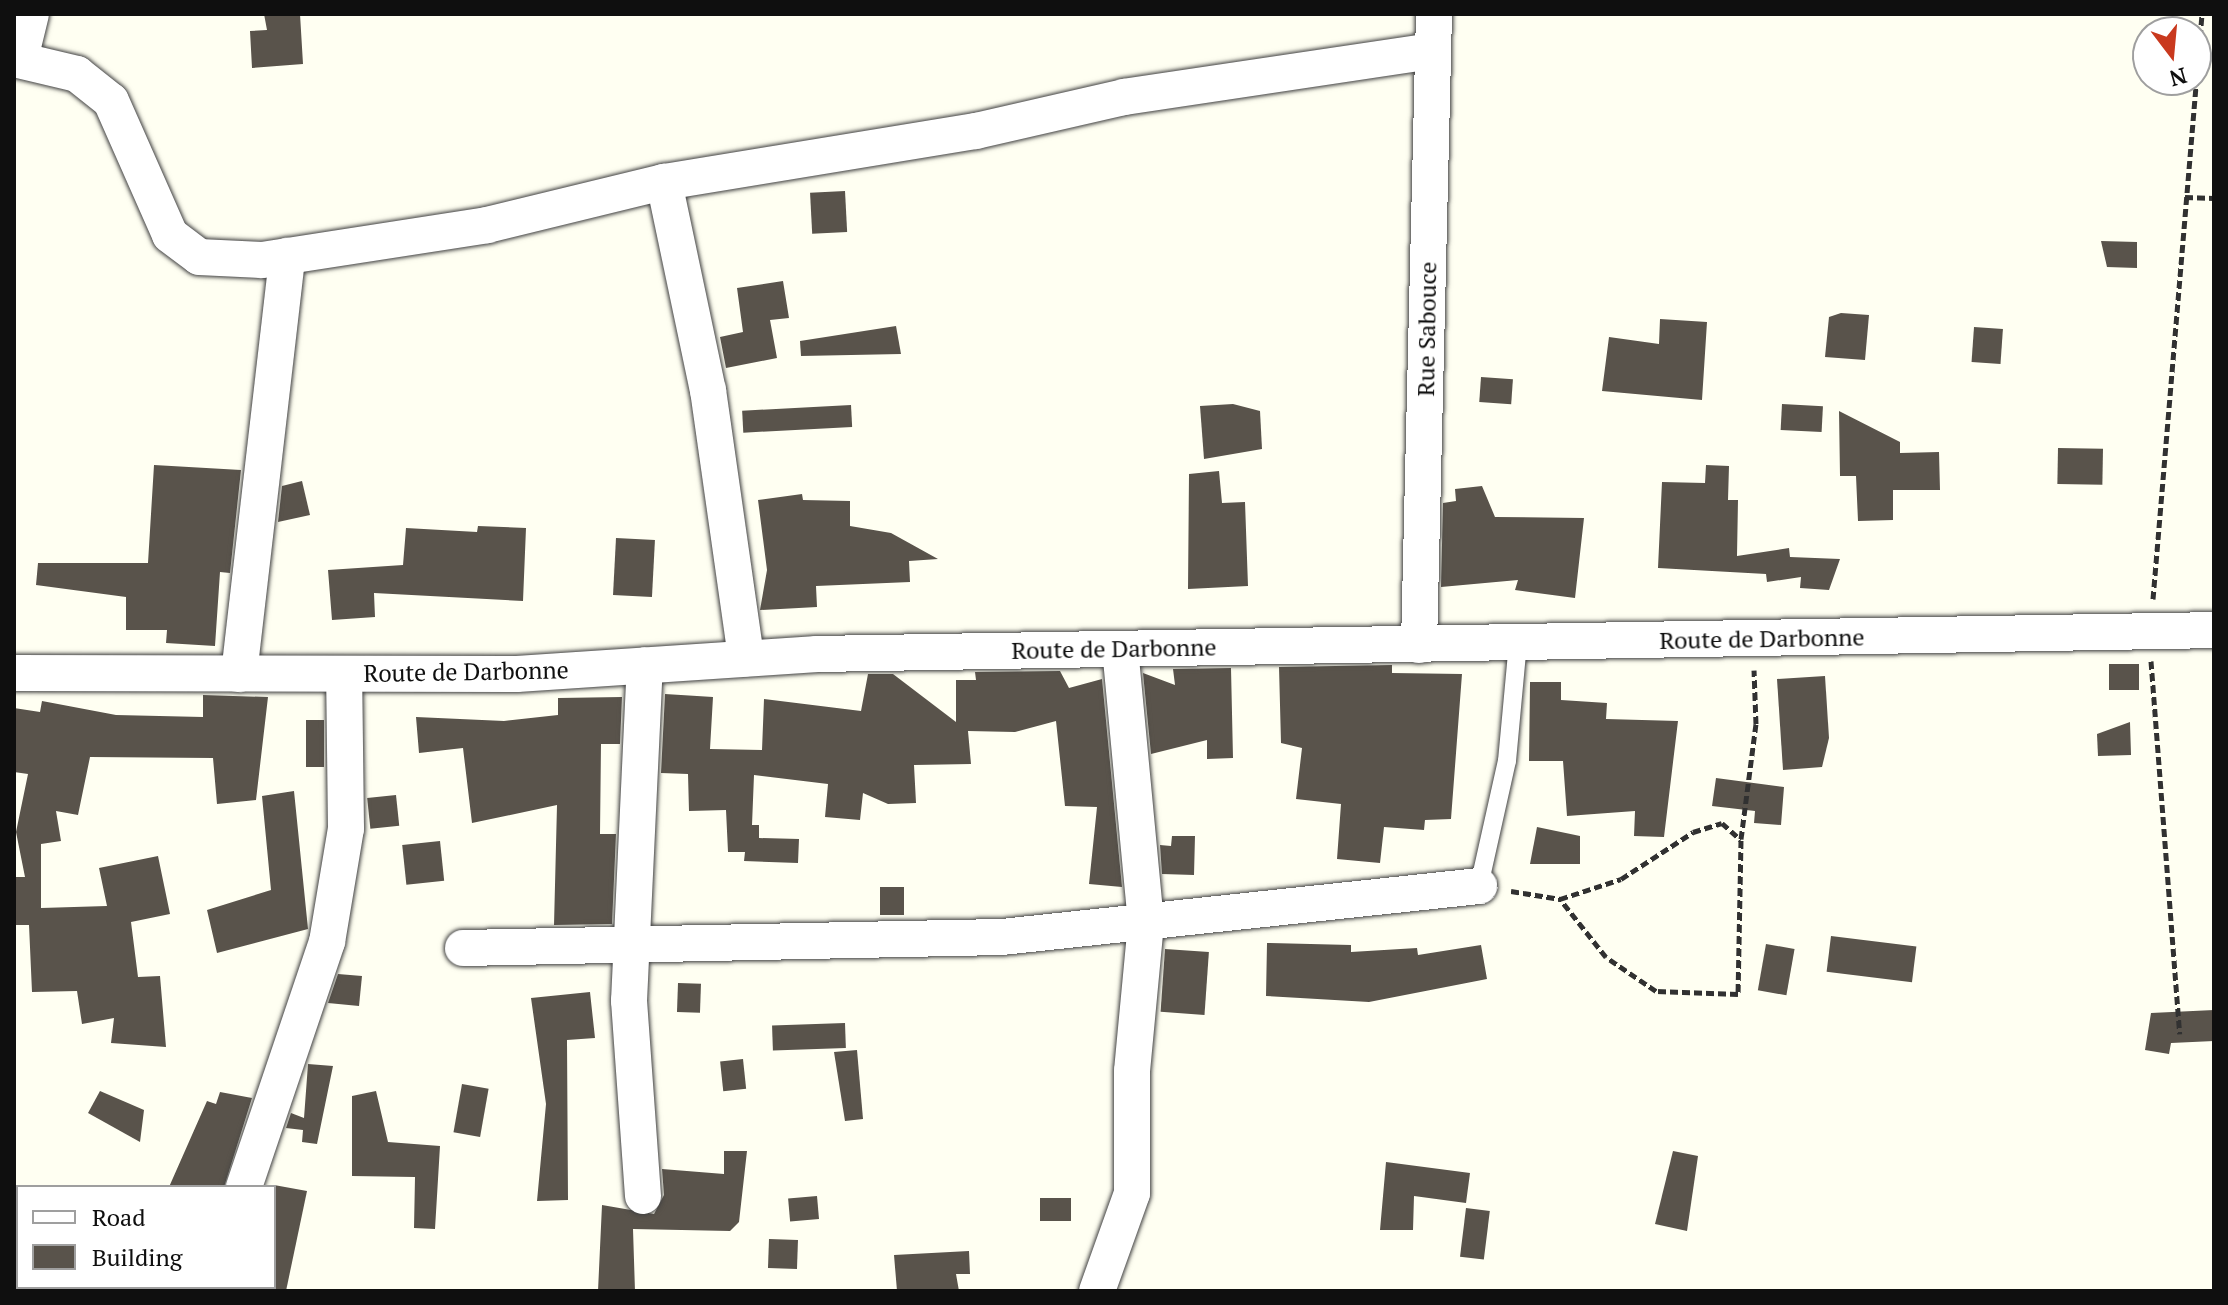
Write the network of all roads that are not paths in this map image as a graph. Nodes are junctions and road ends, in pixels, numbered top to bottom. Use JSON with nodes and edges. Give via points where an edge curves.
{"nodes":[{"id":1,"x":31,"y":14,"type":"edge"},
{"id":2,"x":1434,"y":14,"type":"edge"},
{"id":3,"x":1433,"y":51,"type":"junction"},
{"id":4,"x":17,"y":59,"type":"edge"},
{"id":5,"x":664,"y":182,"type":"junction"},
{"id":6,"x":287,"y":256,"type":"junction"},
{"id":7,"x":2214,"y":630,"type":"edge"},
{"id":8,"x":1518,"y":643,"type":"junction"},
{"id":9,"x":1419,"y":645,"type":"junction"},
{"id":10,"x":1120,"y":649,"type":"junction"},
{"id":11,"x":746,"y":658,"type":"junction"},
{"id":12,"x":645,"y":665,"type":"junction"},
{"id":13,"x":14,"y":673,"type":"edge"},
{"id":14,"x":239,"y":674,"type":"junction"},
{"id":15,"x":344,"y":674,"type":"junction"},
{"id":16,"x":1479,"y":886,"type":"joint"},
{"id":17,"x":1146,"y":923,"type":"junction"},
{"id":18,"x":632,"y":945,"type":"junction"},
{"id":19,"x":463,"y":948,"type":"dead end"},
{"id":20,"x":245,"y":1185,"type":"edge"},
{"id":21,"x":643,"y":1196,"type":"dead end"},
{"id":22,"x":1097,"y":1291,"type":"edge"}],
"edges":[{"from":1,"to":4,"type":"street"},
{"from":2,"to":3,"type":"street","name":"Rue Sabouce"},
{"from":3,"to":5,"type":"street","via":[[1124,97],[976,131]]},
{"from":3,"to":9,"type":"street","name":"Rue Sabouce"},
{"from":4,"to":6,"type":"street","via":[[77,74],[111,101],[170,235],[199,257]]},
{"from":5,"to":6,"type":"street","via":[[487,225]]},
{"from":5,"to":11,"type":"street","via":[[708,390]]},
{"from":6,"to":14,"type":"street"},
{"from":7,"to":8,"type":"street","name":"Route de Darbonne"},
{"from":8,"to":9,"type":"street","name":"Route de Darbonne"},
{"from":8,"to":16,"type":"lane","via":[[1507,761]]},
{"from":9,"to":10,"type":"street","name":"Route de Darbonne"},
{"from":10,"to":11,"type":"street","name":"Route de Darbonne"},
{"from":10,"to":17,"type":"street"},
{"from":11,"to":12,"type":"street","name":"Route de Darbonne"},
{"from":12,"to":15,"type":"street","name":"Route de Darbonne"},
{"from":12,"to":18,"type":"street"},
{"from":13,"to":14,"type":"street","name":"Route de Darbonne"},
{"from":14,"to":15,"type":"street","name":"Route de Darbonne"},
{"from":15,"to":20,"type":"street","via":[[346,829],[327,942]]},
{"from":16,"to":17,"type":"street"},
{"from":17,"to":18,"type":"street","via":[[1002,937]]},
{"from":17,"to":22,"type":"street","via":[[1132,1071],[1132,1193]]},
{"from":18,"to":19,"type":"street"},
{"from":18,"to":21,"type":"street","via":[[629,1001]]}]}
